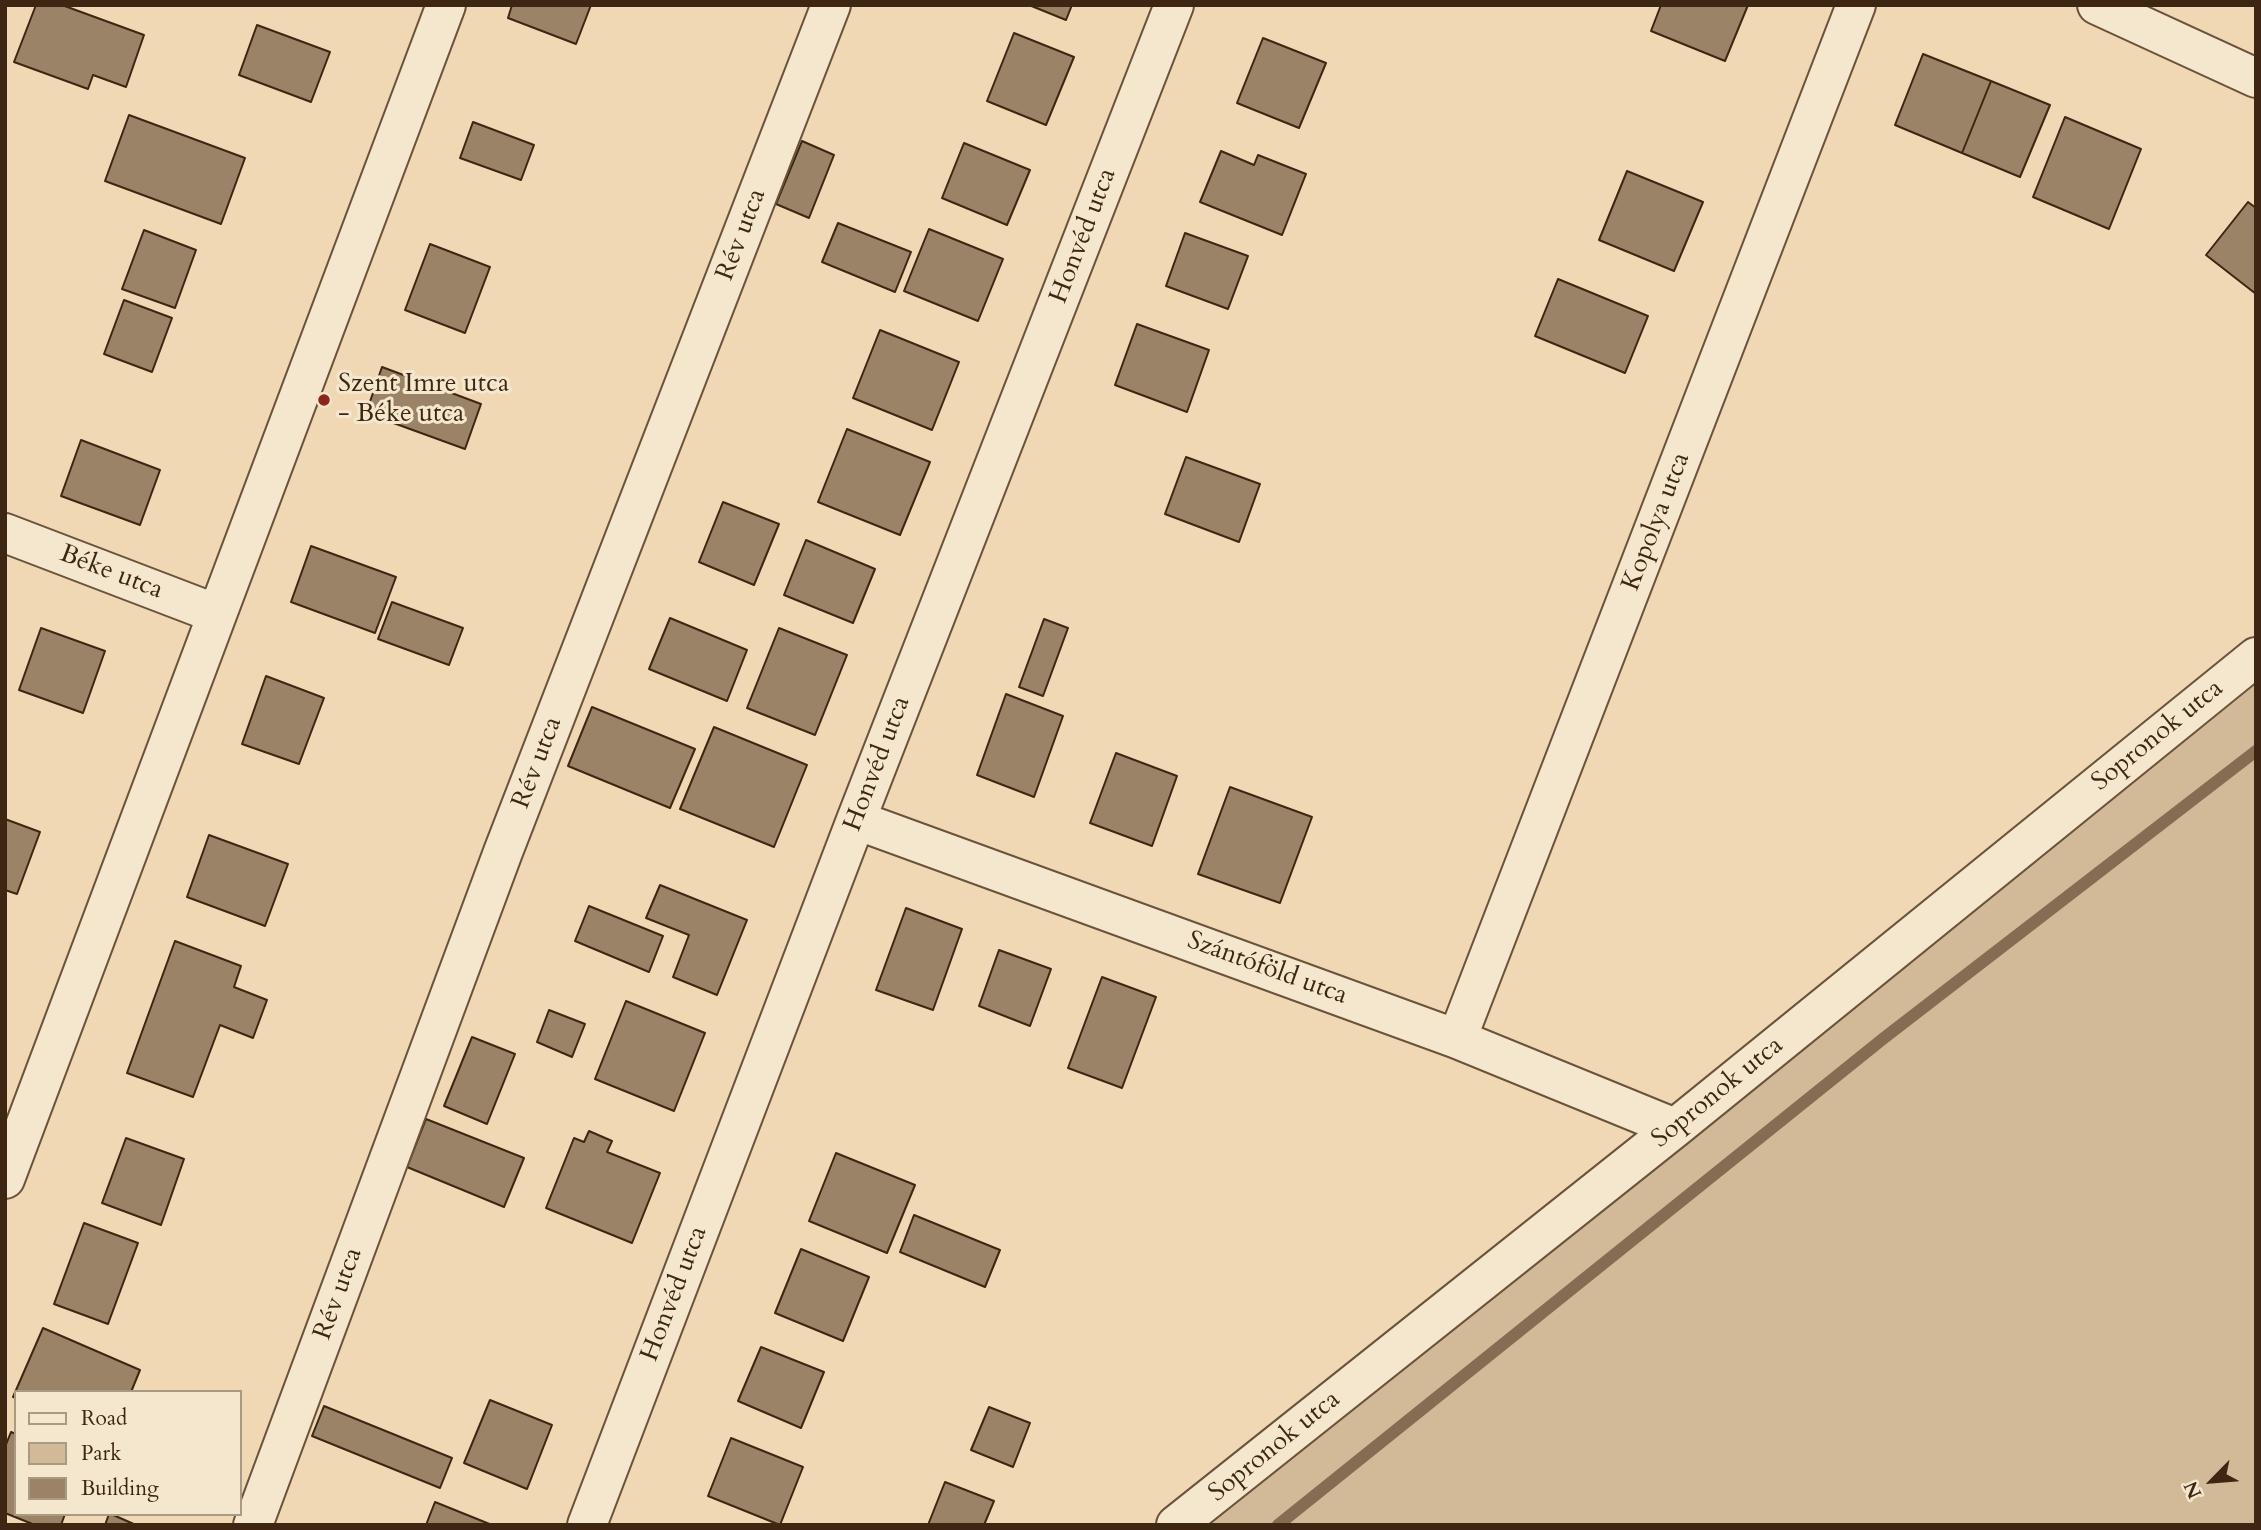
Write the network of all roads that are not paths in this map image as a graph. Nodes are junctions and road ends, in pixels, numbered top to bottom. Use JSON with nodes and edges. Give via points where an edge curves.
{"nodes":[{"id":1,"x":446,"y":5,"type":"edge"},
{"id":2,"x":831,"y":5,"type":"edge"},
{"id":3,"x":1174,"y":5,"type":"edge"},
{"id":4,"x":1856,"y":5,"type":"edge"},
{"id":5,"x":2096,"y":5,"type":"edge"},
{"id":6,"x":2256,"y":78,"type":"edge"},
{"id":7,"x":5,"y":533,"type":"edge"},
{"id":8,"x":217,"y":614,"type":"junction"},
{"id":9,"x":2256,"y":657,"type":"edge"},
{"id":10,"x":856,"y":820,"type":"junction"},
{"id":11,"x":1457,"y":1039,"type":"junction"},
{"id":12,"x":1675,"y":1128,"type":"junction"},
{"id":13,"x":5,"y":1178,"type":"edge"},
{"id":14,"x":253,"y":1525,"type":"edge"},
{"id":15,"x":587,"y":1525,"type":"edge"},
{"id":16,"x":1177,"y":1525,"type":"edge"}],
"edges":[{"from":1,"to":8,"type":"street"},
{"from":2,"to":14,"type":"street","name":"Rév utca","via":[[503,852]]},
{"from":3,"to":10,"type":"street","name":"Honvéd utca"},
{"from":4,"to":11,"type":"street","name":"Kopolya utca"},
{"from":5,"to":6,"type":"street"},
{"from":7,"to":8,"type":"street","name":"Béke utca"},
{"from":8,"to":13,"type":"street"},
{"from":9,"to":12,"type":"street","name":"Sopronok utca"},
{"from":10,"to":11,"type":"street","name":"Szántóföld utca"},
{"from":10,"to":15,"type":"street","name":"Honvéd utca"},
{"from":11,"to":12,"type":"street","name":"Szántóföld utca"},
{"from":12,"to":16,"type":"street","name":"Sopronok utca"}]}
